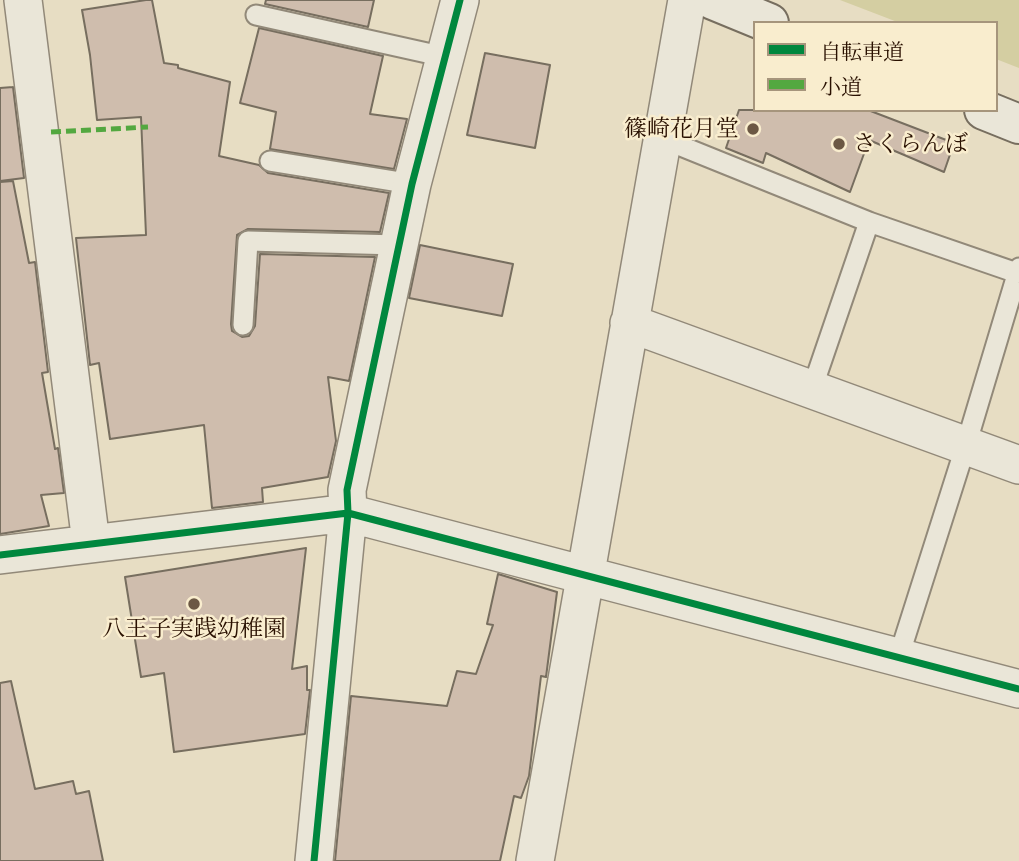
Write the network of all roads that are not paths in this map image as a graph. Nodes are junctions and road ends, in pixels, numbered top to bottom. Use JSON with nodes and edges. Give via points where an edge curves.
{"nodes":[{"id":1,"x":23,"y":0,"type":"edge"},
{"id":2,"x":460,"y":0,"type":"edge"},
{"id":3,"x":687,"y":0,"type":"edge"},
{"id":4,"x":713,"y":0,"type":"edge"},
{"id":5,"x":256,"y":15,"type":"dead end"},
{"id":6,"x":764,"y":21,"type":"edge"},
{"id":7,"x":445,"y":57,"type":"junction"},
{"id":8,"x":989,"y":112,"type":"edge"},
{"id":9,"x":1019,"y":124,"type":"edge"},
{"id":10,"x":661,"y":138,"type":"junction"},
{"id":11,"x":270,"y":161,"type":"dead end"},
{"id":12,"x":412,"y":184,"type":"junction"},
{"id":13,"x":869,"y":222,"type":"junction"},
{"id":14,"x":398,"y":245,"type":"junction"},
{"id":15,"x":1018,"y":271,"type":"edge"},
{"id":16,"x":629,"y":323,"type":"junction"},
{"id":17,"x":243,"y":325,"type":"dead end"},
{"id":18,"x":812,"y":389,"type":"junction"},
{"id":19,"x":966,"y":445,"type":"junction"},
{"id":20,"x":1019,"y":465,"type":"edge"},
{"id":21,"x":348,"y":513,"type":"junction"},
{"id":22,"x":90,"y":543,"type":"junction"},
{"id":23,"x":0,"y":555,"type":"edge"},
{"id":24,"x":585,"y":573,"type":"junction"},
{"id":25,"x":898,"y":656,"type":"junction"},
{"id":26,"x":1019,"y":689,"type":"edge"},
{"id":27,"x":314,"y":861,"type":"edge"},
{"id":28,"x":534,"y":861,"type":"edge"}],
"edges":[{"from":1,"to":22,"type":"street"},
{"from":2,"to":7,"type":"street"},
{"from":3,"to":10,"type":"street"},
{"from":4,"to":6,"type":"main road"},
{"from":5,"to":7,"type":"lane"},
{"from":7,"to":12,"type":"street"},
{"from":8,"to":9,"type":"main road"},
{"from":10,"to":13,"type":"lane"},
{"from":10,"to":16,"type":"street"},
{"from":11,"to":12,"type":"lane"},
{"from":12,"to":14,"type":"street"},
{"from":13,"to":15,"type":"lane"},
{"from":13,"to":18,"type":"lane"},
{"from":14,"to":17,"type":"lane","via":[[248,241]]},
{"from":14,"to":21,"type":"street","via":[[346,490]]},
{"from":15,"to":19,"type":"lane"},
{"from":16,"to":18,"type":"street"},
{"from":16,"to":24,"type":"street"},
{"from":18,"to":19,"type":"street"},
{"from":19,"to":20,"type":"street"},
{"from":19,"to":25,"type":"lane"},
{"from":21,"to":22,"type":"street"},
{"from":21,"to":24,"type":"street"},
{"from":21,"to":27,"type":"street"},
{"from":22,"to":23,"type":"street"},
{"from":24,"to":25,"type":"street"},
{"from":24,"to":28,"type":"street"},
{"from":25,"to":26,"type":"street"}]}
